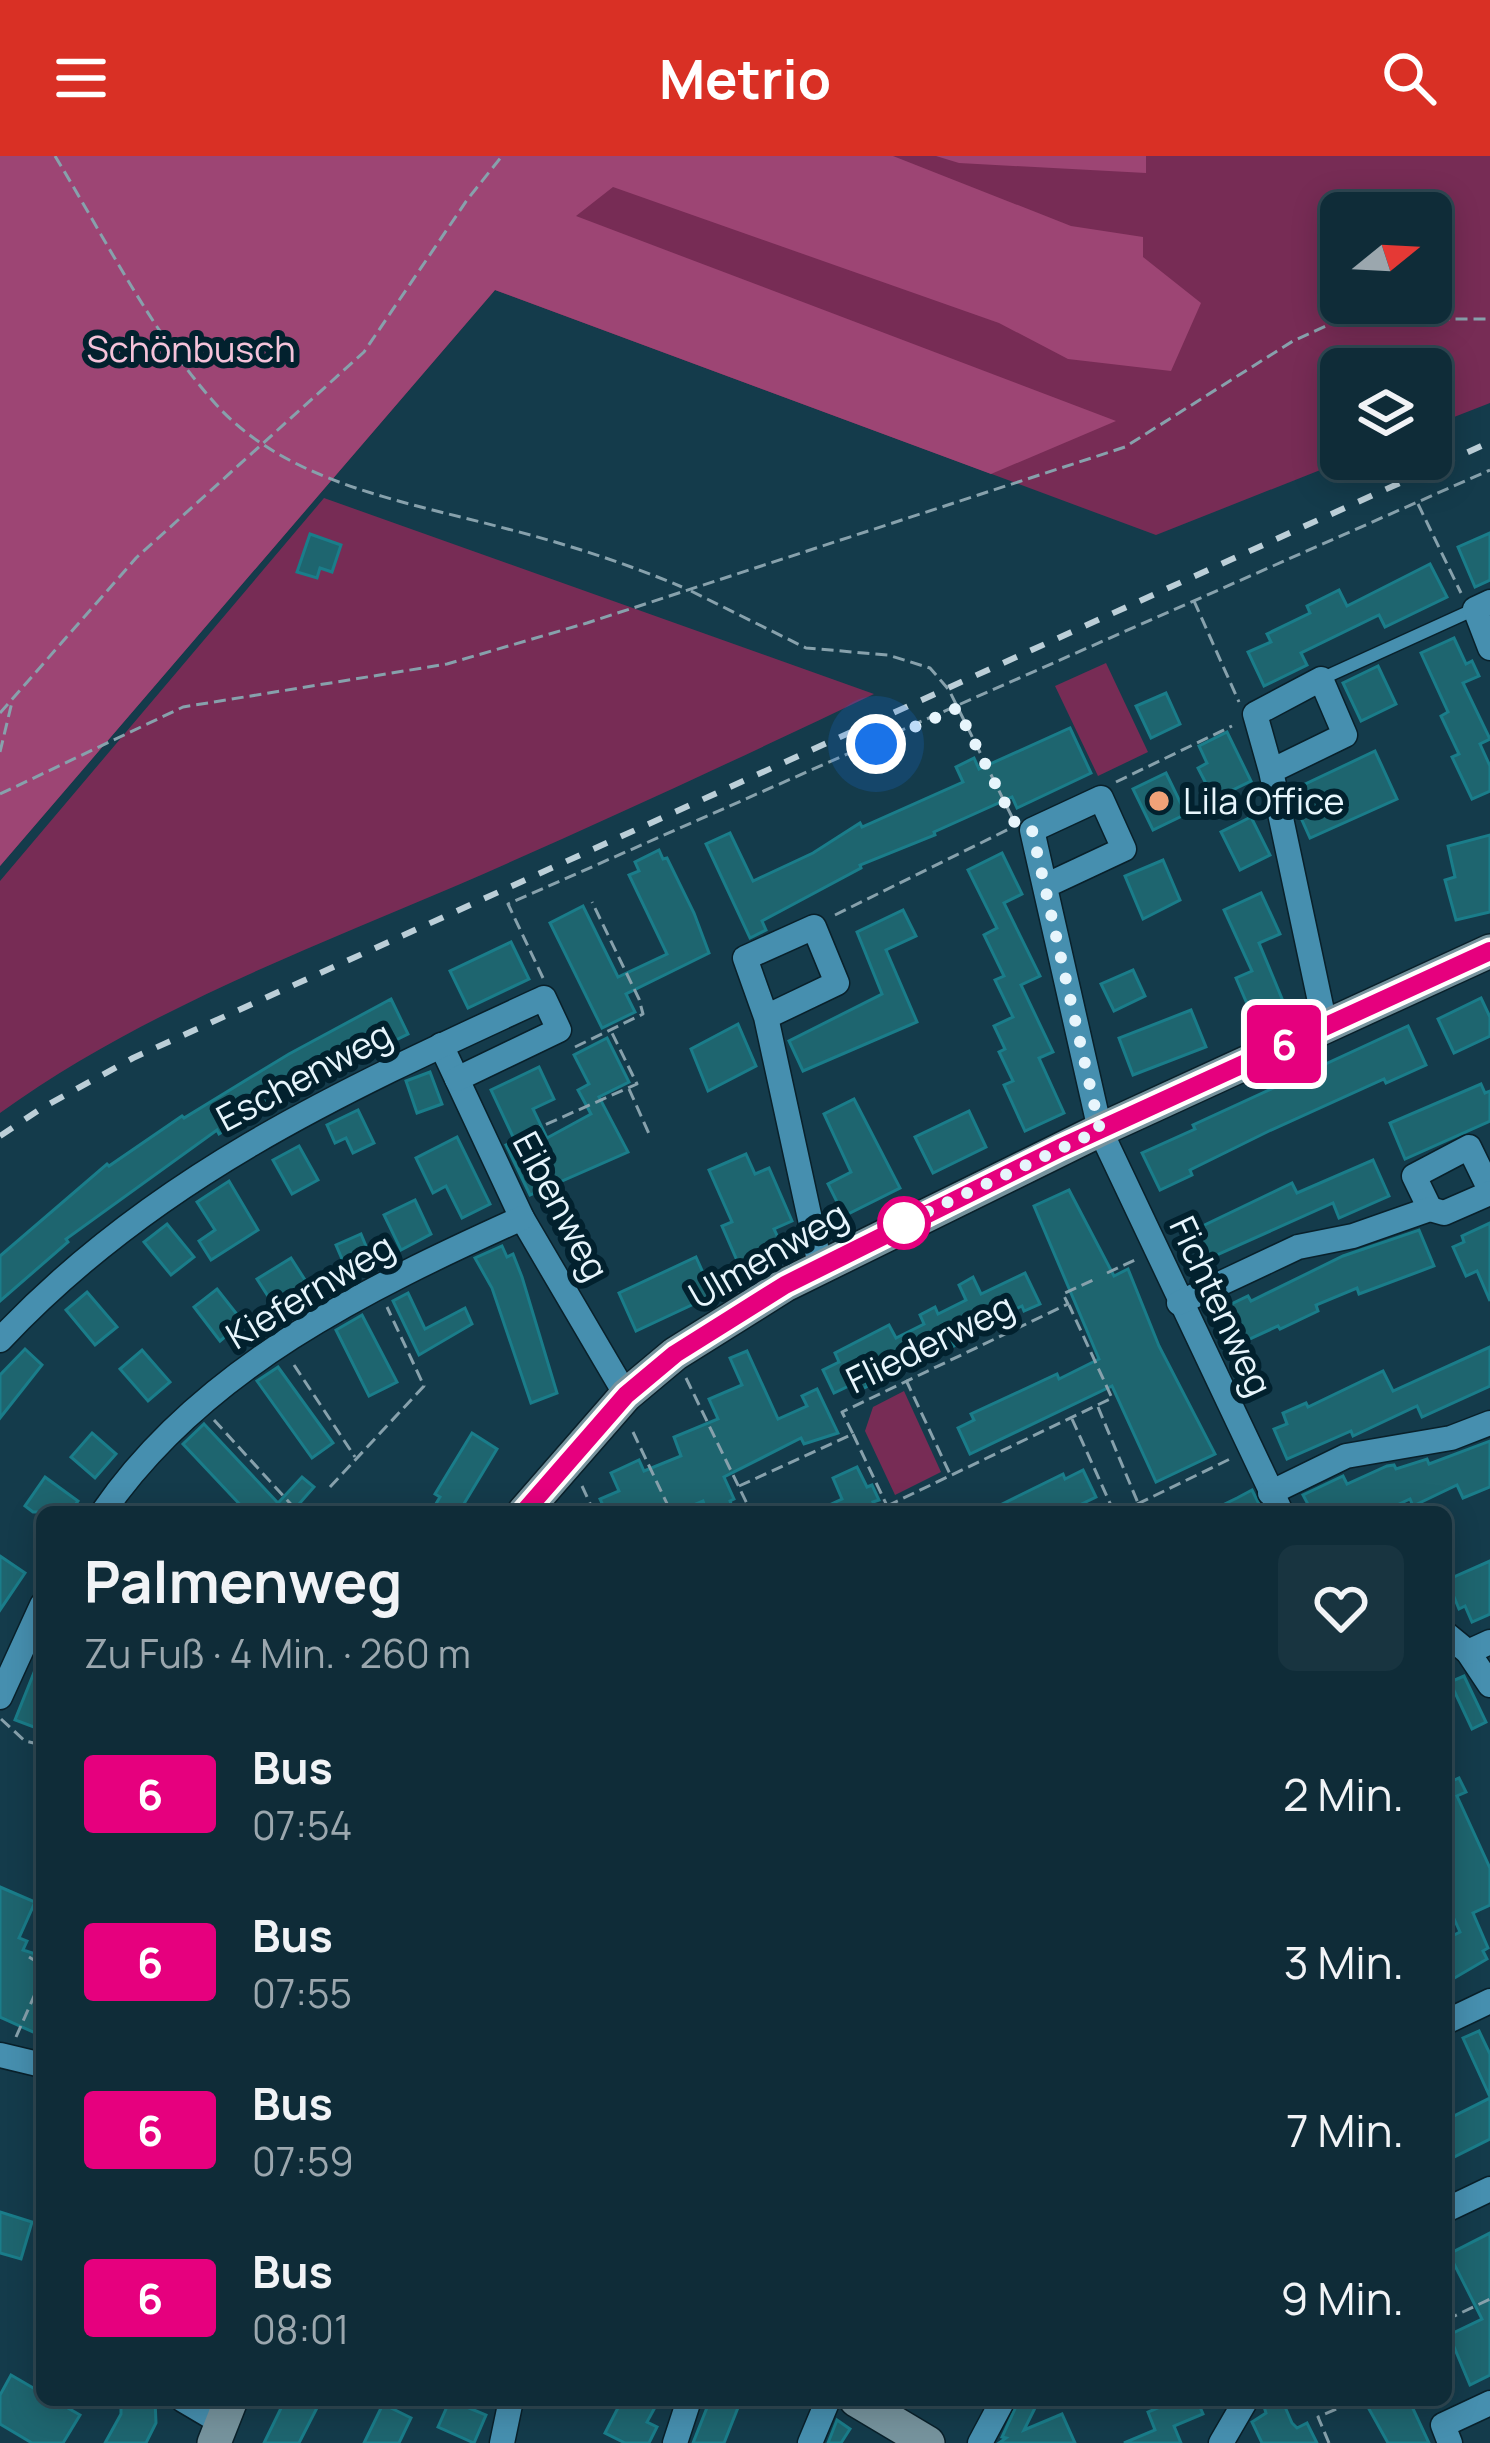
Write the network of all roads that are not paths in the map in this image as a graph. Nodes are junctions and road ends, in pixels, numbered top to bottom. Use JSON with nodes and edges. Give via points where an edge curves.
{"nodes":[{"id":1,"x":1478,"y":608,"type":"edge"},
{"id":2,"x":1490,"y":648,"type":"edge"},
{"id":3,"x":1321,"y":679,"type":"junction"},
{"id":4,"x":1271,"y":771,"type":"junction"},
{"id":5,"x":1045,"y":886,"type":"junction"},
{"id":6,"x":1490,"y":950,"type":"edge"},
{"id":7,"x":766,"y":1017,"type":"junction"},
{"id":8,"x":1325,"y":1024,"type":"junction"},
{"id":9,"x":441,"y":1045,"type":"junction"},
{"id":10,"x":457,"y":1079,"type":"junction"},
{"id":11,"x":1100,"y":1130,"type":"junction"},
{"id":12,"x":1490,"y":1192,"type":"edge"},
{"id":13,"x":1430,"y":1209,"type":"junction"},
{"id":14,"x":522,"y":1218,"type":"junction"},
{"id":15,"x":820,"y":1265,"type":"junction"},
{"id":16,"x":1180,"y":1303,"type":"junction"},
{"id":17,"x":0,"y":1340,"type":"edge"},
{"id":18,"x":623,"y":1399,"type":"junction"},
{"id":19,"x":1490,"y":1423,"type":"edge"},
{"id":20,"x":1275,"y":1503,"type":"edge"},
{"id":21,"x":112,"y":1506,"type":"edge"},
{"id":22,"x":529,"y":1506,"type":"edge"},
{"id":23,"x":36,"y":1618,"type":"edge"},
{"id":24,"x":1479,"y":1647,"type":"edge"},
{"id":25,"x":1490,"y":1685,"type":"edge"},
{"id":26,"x":0,"y":1697,"type":"edge"},
{"id":27,"x":1490,"y":2002,"type":"edge"},
{"id":28,"x":1452,"y":2019,"type":"edge"},
{"id":29,"x":3,"y":2056,"type":"edge"},
{"id":30,"x":36,"y":2064,"type":"edge"},
{"id":31,"x":1490,"y":2189,"type":"edge"},
{"id":32,"x":1452,"y":2207,"type":"edge"},
{"id":33,"x":1490,"y":2403,"type":"edge"},
{"id":34,"x":194,"y":2406,"type":"edge"},
{"id":35,"x":510,"y":2406,"type":"edge"},
{"id":36,"x":686,"y":2406,"type":"edge"},
{"id":37,"x":825,"y":2406,"type":"edge"},
{"id":38,"x":866,"y":2406,"type":"edge"},
{"id":39,"x":1000,"y":2406,"type":"edge"},
{"id":40,"x":1243,"y":2406,"type":"edge"},
{"id":41,"x":222,"y":2422,"type":"edge"},
{"id":42,"x":502,"y":2443,"type":"edge"},
{"id":43,"x":675,"y":2443,"type":"edge"},
{"id":44,"x":810,"y":2443,"type":"edge"},
{"id":45,"x":928,"y":2443,"type":"edge"},
{"id":46,"x":980,"y":2443,"type":"edge"},
{"id":47,"x":1221,"y":2443,"type":"edge"},
{"id":48,"x":1450,"y":2443,"type":"edge"}],
"edges":[{"from":1,"to":2,"type":"street"},
{"from":1,"to":3,"type":"lane"},
{"from":3,"to":4,"type":"street","via":[[1251,717]]},
{"from":3,"to":4,"type":"street","via":[[1345,735]]},
{"from":4,"to":8,"type":"street"},
{"from":5,"to":5,"type":"street","name":"Fichtenweg","via":[[1032,830],[1101,798],[1124,849]]},
{"from":5,"to":11,"type":"street","name":"Fichtenweg"},
{"from":6,"to":8,"type":"street","name":"Ulmenweg"},
{"from":7,"to":7,"type":"street","via":[[745,958],[814,926],[837,983]]},
{"from":7,"to":15,"type":"street"},
{"from":8,"to":11,"type":"street","name":"Ulmenweg"},
{"from":9,"to":10,"type":"street","name":"Eibenweg"},
{"from":9,"to":10,"type":"street","name":"Eschenweg","via":[[544,998],[559,1030]]},
{"from":9,"to":17,"type":"street","name":"Eschenweg","via":[[220,1161],[113,1233]]},
{"from":10,"to":14,"type":"street","name":"Eibenweg"},
{"from":11,"to":15,"type":"street","name":"Ulmenweg"},
{"from":11,"to":16,"type":"street","name":"Fichtenweg"},
{"from":12,"to":13,"type":"street","via":[[1444,1213]]},
{"from":12,"to":13,"type":"street","via":[[1469,1147],[1414,1176]]},
{"from":13,"to":16,"type":"street","via":[[1298,1247]]},
{"from":14,"to":18,"type":"street","name":"Eibenweg"},
{"from":14,"to":21,"type":"street","name":"Kiefernweg","via":[[280,1343],[151,1449]]},
{"from":15,"to":18,"type":"street","name":"Ulmenweg","via":[[675,1354]]},
{"from":16,"to":20,"type":"street","name":"Fichtenweg"},
{"from":18,"to":22,"type":"street","name":"Ulmenweg"},
{"from":19,"to":20,"type":"street","via":[[1346,1456]]},
{"from":23,"to":26,"type":"street"},
{"from":24,"to":25,"type":"street"},
{"from":27,"to":28,"type":"street"},
{"from":29,"to":30,"type":"street"},
{"from":31,"to":32,"type":"street"},
{"from":33,"to":48,"type":"street","via":[[1442,2426]]},
{"from":34,"to":41,"type":"street"},
{"from":35,"to":42,"type":"street"},
{"from":36,"to":43,"type":"street"},
{"from":37,"to":44,"type":"street"},
{"from":38,"to":45,"type":"street"},
{"from":39,"to":46,"type":"street"},
{"from":40,"to":47,"type":"street"}]}
